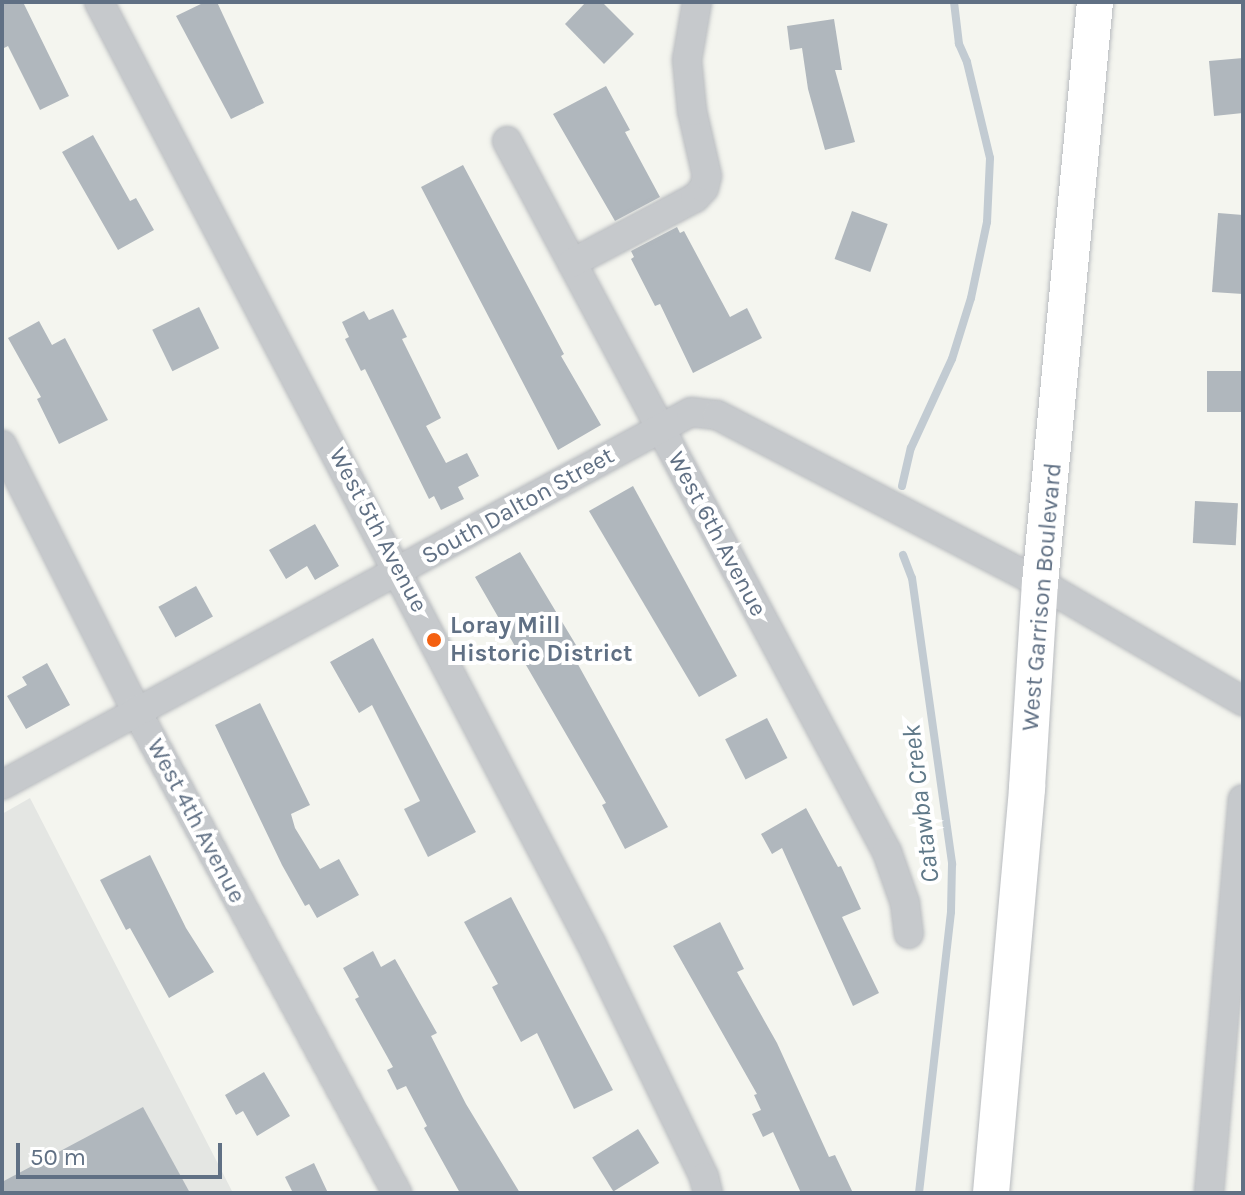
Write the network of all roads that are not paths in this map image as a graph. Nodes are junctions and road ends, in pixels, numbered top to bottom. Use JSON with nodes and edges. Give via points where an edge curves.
{"nodes":[{"id":1,"x":99,"y":2,"type":"edge"},
{"id":2,"x":697,"y":2,"type":"edge"},
{"id":3,"x":1095,"y":2,"type":"edge"},
{"id":4,"x":507,"y":141,"type":"dead end"},
{"id":5,"x":572,"y":263,"type":"junction"},
{"id":6,"x":659,"y":427,"type":"junction"},
{"id":7,"x":2,"y":445,"type":"edge"},
{"id":8,"x":400,"y":572,"type":"junction"},
{"id":9,"x":1040,"y":583,"type":"junction"},
{"id":10,"x":1243,"y":701,"type":"edge"},
{"id":11,"x":136,"y":710,"type":"junction"},
{"id":12,"x":2,"y":785,"type":"edge"},
{"id":13,"x":1243,"y":799,"type":"edge"},
{"id":14,"x":909,"y":934,"type":"dead end"},
{"id":15,"x":397,"y":1193,"type":"edge"},
{"id":16,"x":708,"y":1193,"type":"edge"},
{"id":17,"x":991,"y":1193,"type":"edge"},
{"id":18,"x":1209,"y":1193,"type":"edge"}],
"edges":[{"from":1,"to":8,"type":"street","name":"West 5th Avenue"},
{"from":2,"to":5,"type":"street","via":[[687,60],[707,176],[704,188],[695,198]]},
{"from":3,"to":9,"type":"main road","name":"West Garrison Boulevard"},
{"from":4,"to":5,"type":"street","name":"West 6th Avenue"},
{"from":5,"to":6,"type":"street","name":"West 6th Avenue"},
{"from":6,"to":8,"type":"street","name":"South Dalton Street"},
{"from":6,"to":9,"type":"street","name":"South Dalton Street","via":[[691,412],[717,415]]},
{"from":6,"to":14,"type":"street","name":"West 6th Avenue","via":[[887,852],[905,903]]},
{"from":7,"to":11,"type":"street","name":"West 4th Avenue"},
{"from":8,"to":11,"type":"street","name":"South Dalton Street"},
{"from":8,"to":16,"type":"street","name":"West 5th Avenue","via":[[591,943]]},
{"from":9,"to":10,"type":"street","name":"South Dalton Street"},
{"from":9,"to":17,"type":"main road","name":"West Garrison Boulevard"},
{"from":11,"to":12,"type":"street","name":"South Dalton Street"},
{"from":11,"to":15,"type":"street","name":"West 4th Avenue"},
{"from":13,"to":18,"type":"street"}]}
